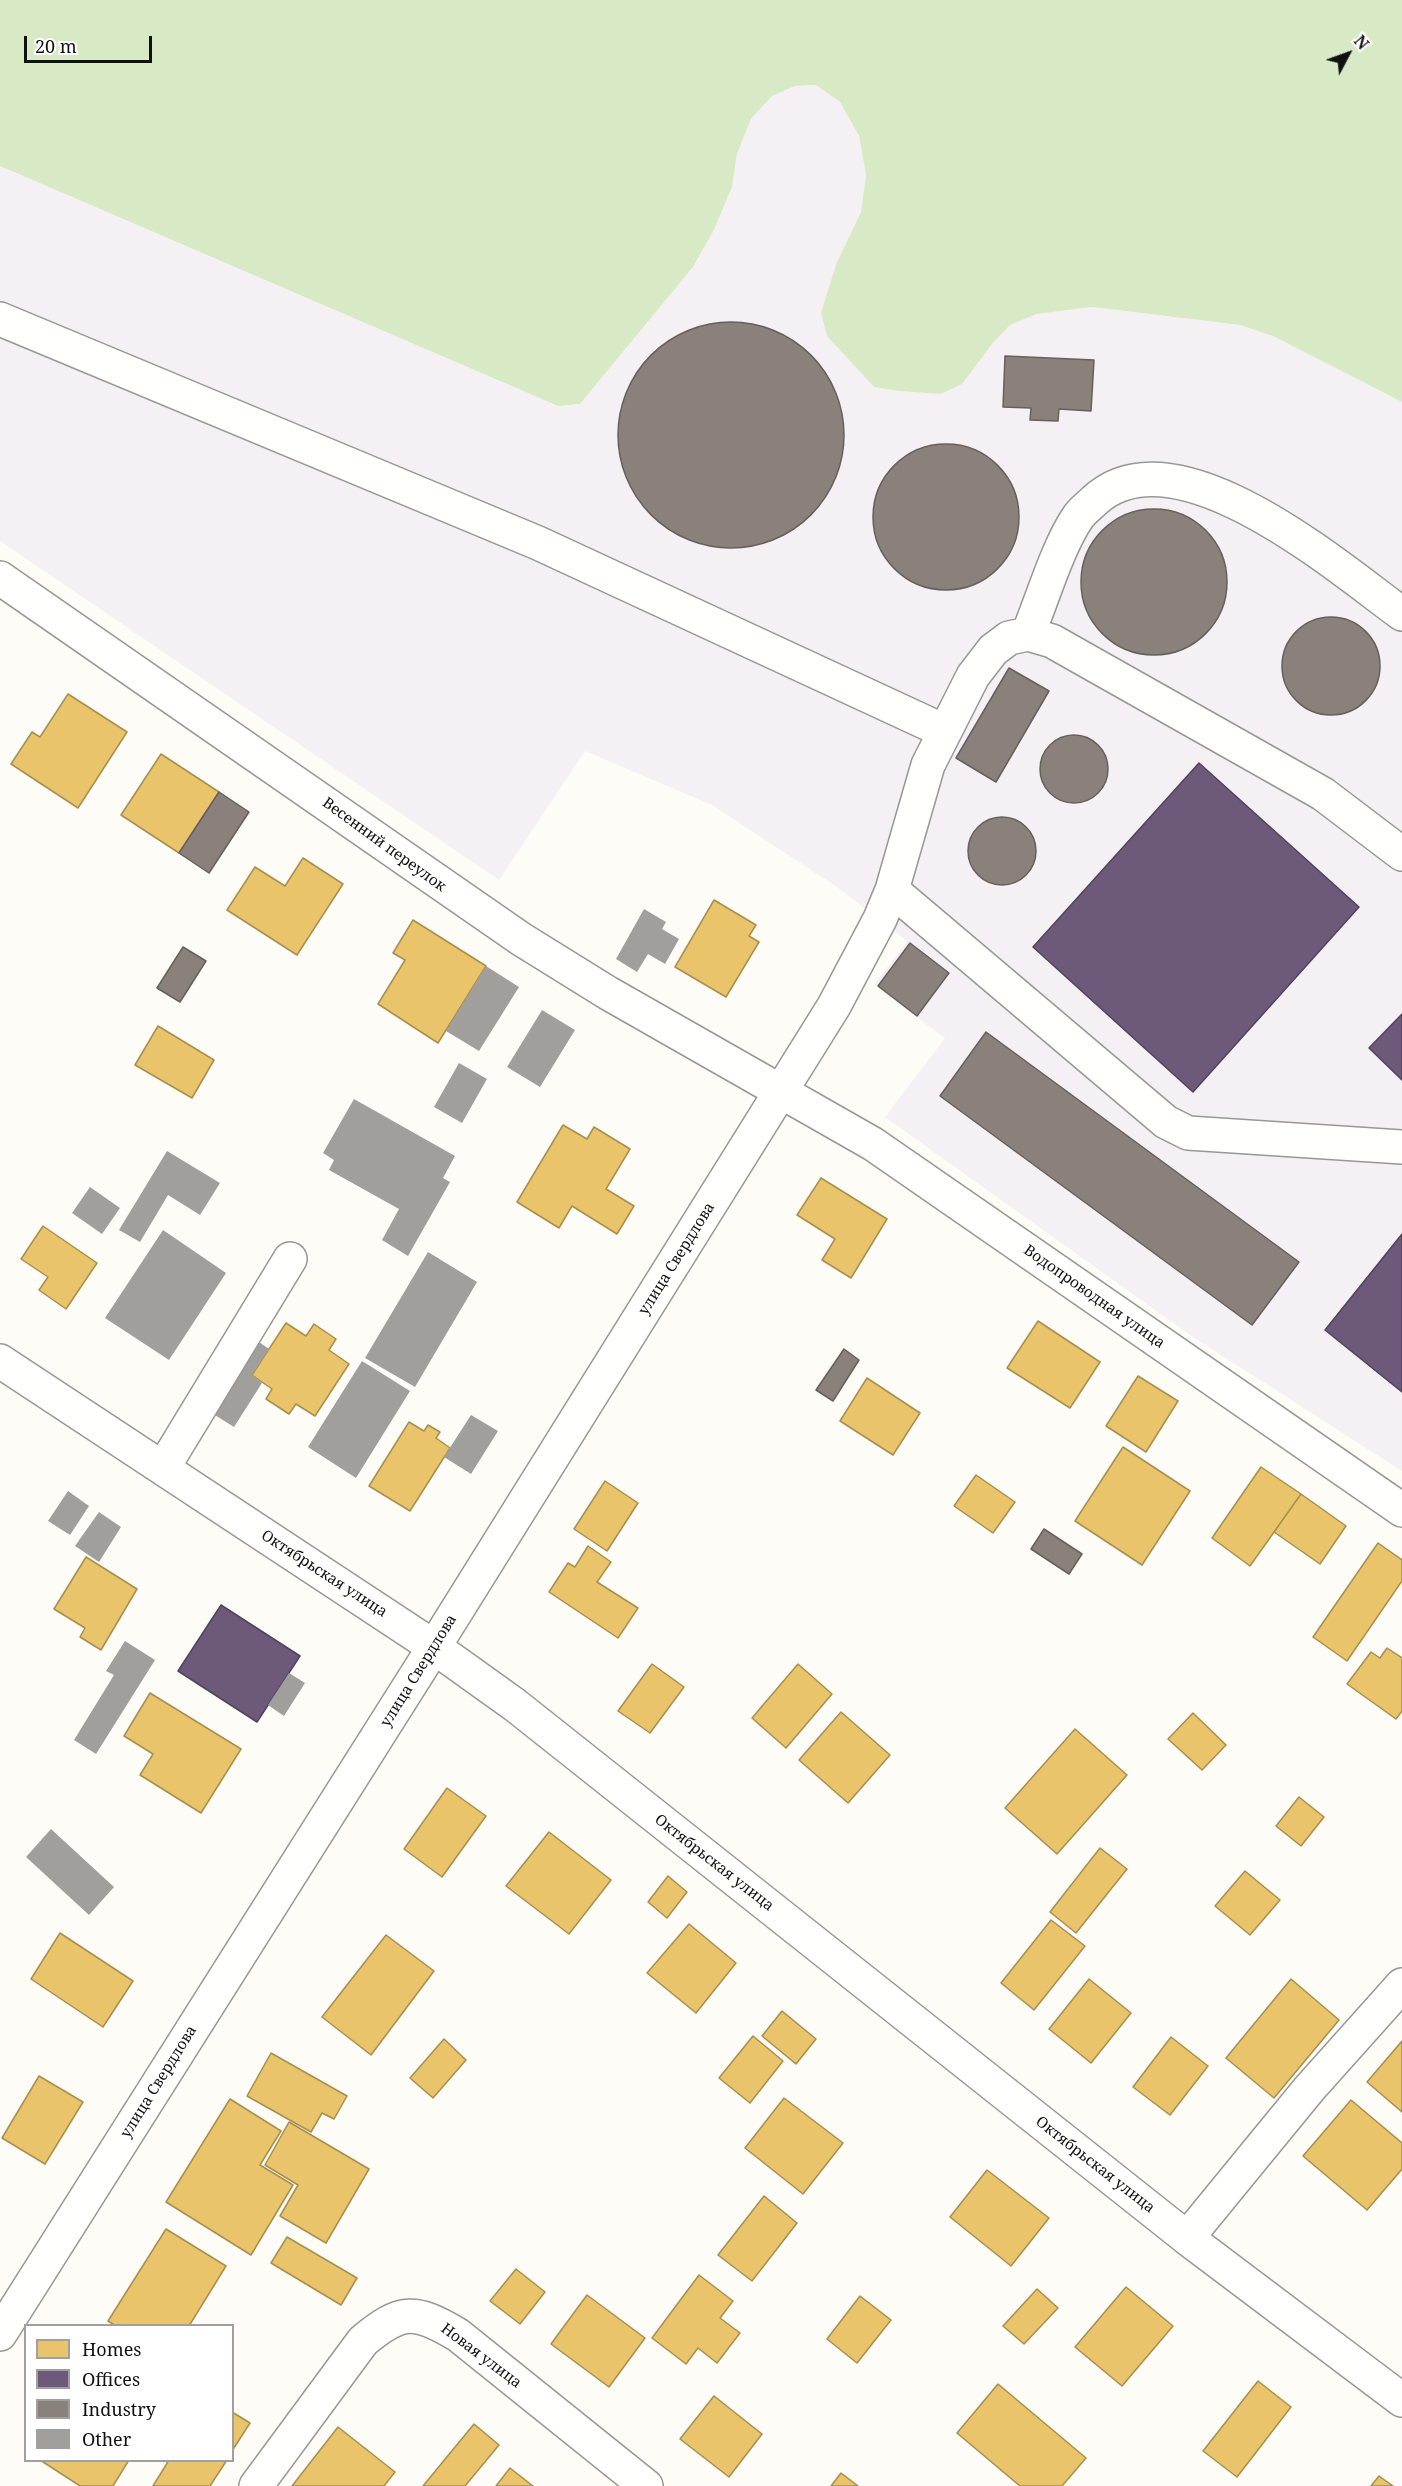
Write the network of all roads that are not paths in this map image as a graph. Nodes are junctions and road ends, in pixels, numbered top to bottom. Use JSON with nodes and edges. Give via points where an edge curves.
{"nodes":[{"id":1,"x":0,"y":319,"type":"edge"},
{"id":2,"x":0,"y":578,"type":"edge"},
{"id":3,"x":1402,"y":614,"type":"edge"},
{"id":4,"x":1028,"y":634,"type":"junction"},
{"id":5,"x":944,"y":731,"type":"junction"},
{"id":6,"x":1402,"y":854,"type":"edge"},
{"id":7,"x":892,"y":890,"type":"junction"},
{"id":8,"x":782,"y":1090,"type":"junction"},
{"id":9,"x":1402,"y":1147,"type":"edge"},
{"id":10,"x":290,"y":1259,"type":"dead end"},
{"id":11,"x":0,"y":1361,"type":"edge"},
{"id":12,"x":163,"y":1468,"type":"junction"},
{"id":13,"x":1402,"y":1509,"type":"edge"},
{"id":14,"x":434,"y":1647,"type":"junction"},
{"id":15,"x":1402,"y":1984,"type":"edge"},
{"id":16,"x":1187,"y":2238,"type":"junction"},
{"id":17,"x":0,"y":2334,"type":"edge"},
{"id":18,"x":1402,"y":2400,"type":"edge"},
{"id":19,"x":256,"y":2486,"type":"edge"},
{"id":20,"x":646,"y":2486,"type":"edge"}],
"edges":[{"from":1,"to":5,"type":"street","via":[[538,543]]},
{"from":2,"to":8,"type":"street","name":"Весенний переулок","via":[[521,939],[608,993]]},
{"from":3,"to":4,"type":"street","via":[[1283,527],[1186,483],[1153,478],[1120,484],[1079,515]]},
{"from":4,"to":5,"type":"street","name":"улица Свердлова","via":[[1009,638],[993,650]]},
{"from":4,"to":6,"type":"street","via":[[1052,641],[1323,794]]},
{"from":5,"to":7,"type":"street","name":"улица Свердлова","via":[[928,765]]},
{"from":7,"to":8,"type":"street","name":"улица Свердлова","via":[[834,1006]]},
{"from":7,"to":9,"type":"street","via":[[1166,1122],[1188,1133]]},
{"from":8,"to":13,"type":"street","name":"Водопроводная улица","via":[[873,1144]]},
{"from":8,"to":14,"type":"street","name":"улица Свердлова"},
{"from":10,"to":12,"type":"street"},
{"from":11,"to":12,"type":"street","name":"Октябрьская улица"},
{"from":12,"to":14,"type":"street","name":"Октябрьская улица"},
{"from":14,"to":16,"type":"street","name":"Октябрьская улица","via":[[525,1712]]},
{"from":14,"to":17,"type":"street","name":"улица Свердлова"},
{"from":15,"to":16,"type":"street","via":[[1309,2089]]},
{"from":16,"to":18,"type":"street","name":"Октябрьская улица"},
{"from":19,"to":20,"type":"street","name":"Новая улица","via":[[363,2341],[383,2324],[404,2316],[432,2319],[458,2335]]}]}
